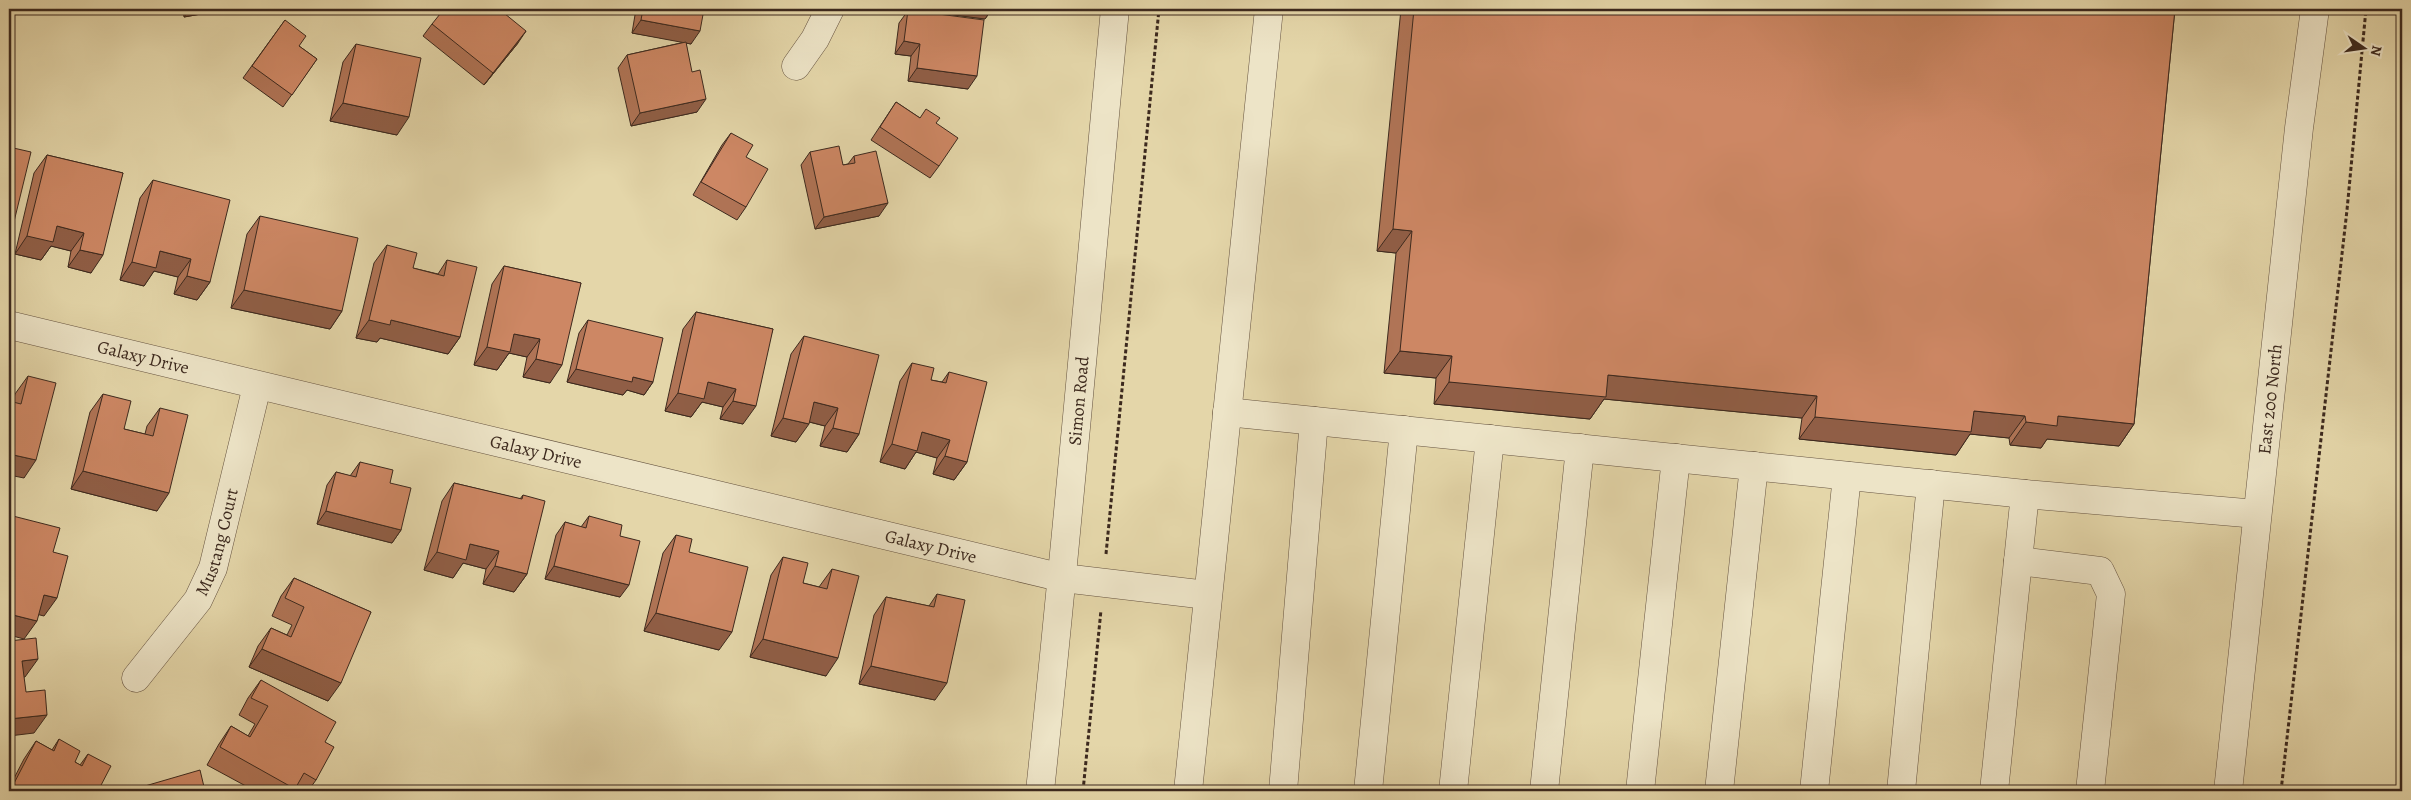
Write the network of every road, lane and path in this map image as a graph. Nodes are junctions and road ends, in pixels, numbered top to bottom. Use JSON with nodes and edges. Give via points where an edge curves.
{"nodes":[{"id":1,"x":830,"y":9,"type":"edge"},
{"id":2,"x":1115,"y":9,"type":"edge"},
{"id":3,"x":1159,"y":9,"type":"edge"},
{"id":4,"x":1269,"y":9,"type":"edge"},
{"id":5,"x":2315,"y":9,"type":"edge"},
{"id":6,"x":2366,"y":9,"type":"edge"},
{"id":7,"x":796,"y":66,"type":"dead end"},
{"id":8,"x":9,"y":325,"type":"edge"},
{"id":9,"x":257,"y":386,"type":"junction"},
{"id":10,"x":1227,"y":412,"type":"junction"},
{"id":11,"x":1314,"y":421,"type":"junction"},
{"id":12,"x":1404,"y":430,"type":"junction"},
{"id":13,"x":1490,"y":439,"type":"junction"},
{"id":14,"x":1580,"y":448,"type":"junction"},
{"id":15,"x":1676,"y":458,"type":"junction"},
{"id":16,"x":1754,"y":466,"type":"junction"},
{"id":17,"x":1847,"y":476,"type":"junction"},
{"id":18,"x":1930,"y":484,"type":"junction"},
{"id":19,"x":2025,"y":494,"type":"junction"},
{"id":20,"x":2258,"y":514,"type":"junction"},
{"id":21,"x":1109,"y":516,"type":"dead end"},
{"id":22,"x":2018,"y":561,"type":"junction"},
{"id":23,"x":1063,"y":578,"type":"junction"},
{"id":24,"x":1207,"y":595,"type":"junction"},
{"id":25,"x":1096,"y":663,"type":"dead end"},
{"id":26,"x":136,"y":678,"type":"dead end"},
{"id":27,"x":1040,"y":791,"type":"edge"},
{"id":28,"x":1083,"y":791,"type":"edge"},
{"id":29,"x":1188,"y":791,"type":"edge"},
{"id":30,"x":1283,"y":791,"type":"edge"},
{"id":31,"x":1368,"y":791,"type":"edge"},
{"id":32,"x":1453,"y":791,"type":"edge"},
{"id":33,"x":1544,"y":791,"type":"edge"},
{"id":34,"x":1640,"y":791,"type":"edge"},
{"id":35,"x":1718,"y":791,"type":"edge"},
{"id":36,"x":1814,"y":791,"type":"edge"},
{"id":37,"x":1901,"y":791,"type":"edge"},
{"id":38,"x":1994,"y":791,"type":"edge"},
{"id":39,"x":2090,"y":791,"type":"edge"},
{"id":40,"x":2228,"y":791,"type":"edge"},
{"id":41,"x":2281,"y":791,"type":"edge"}],
"edges":[{"from":1,"to":7,"type":"street"},
{"from":2,"to":23,"type":"street","name":"Simon Road"},
{"from":3,"to":21,"type":"path"},
{"from":4,"to":10,"type":"street"},
{"from":5,"to":20,"type":"street","name":"East 200 North","via":[[2299,128]]},
{"from":6,"to":41,"type":"path","via":[[2345,229]]},
{"from":8,"to":9,"type":"street","name":"Galaxy Drive"},
{"from":9,"to":23,"type":"street","name":"Galaxy Drive"},
{"from":9,"to":26,"type":"street","name":"Mustang Court","via":[[213,568],[198,600]]},
{"from":10,"to":11,"type":"street"},
{"from":10,"to":24,"type":"street"},
{"from":11,"to":12,"type":"street"},
{"from":11,"to":30,"type":"street"},
{"from":12,"to":13,"type":"street"},
{"from":12,"to":31,"type":"street"},
{"from":13,"to":14,"type":"street"},
{"from":13,"to":32,"type":"street"},
{"from":14,"to":15,"type":"street"},
{"from":14,"to":33,"type":"street"},
{"from":15,"to":16,"type":"street"},
{"from":15,"to":34,"type":"street"},
{"from":16,"to":17,"type":"street"},
{"from":16,"to":35,"type":"street"},
{"from":17,"to":18,"type":"street"},
{"from":17,"to":36,"type":"street"},
{"from":18,"to":19,"type":"street"},
{"from":18,"to":37,"type":"street"},
{"from":19,"to":20,"type":"street"},
{"from":19,"to":22,"type":"street"},
{"from":20,"to":40,"type":"street","name":"East 200 North"},
{"from":22,"to":38,"type":"street"},
{"from":22,"to":39,"type":"street","via":[[2100,571],[2112,594]]},
{"from":23,"to":24,"type":"street","name":"Galaxy Drive"},
{"from":23,"to":27,"type":"street","name":"Simon Road"},
{"from":24,"to":29,"type":"street"},
{"from":25,"to":28,"type":"path"}]}
